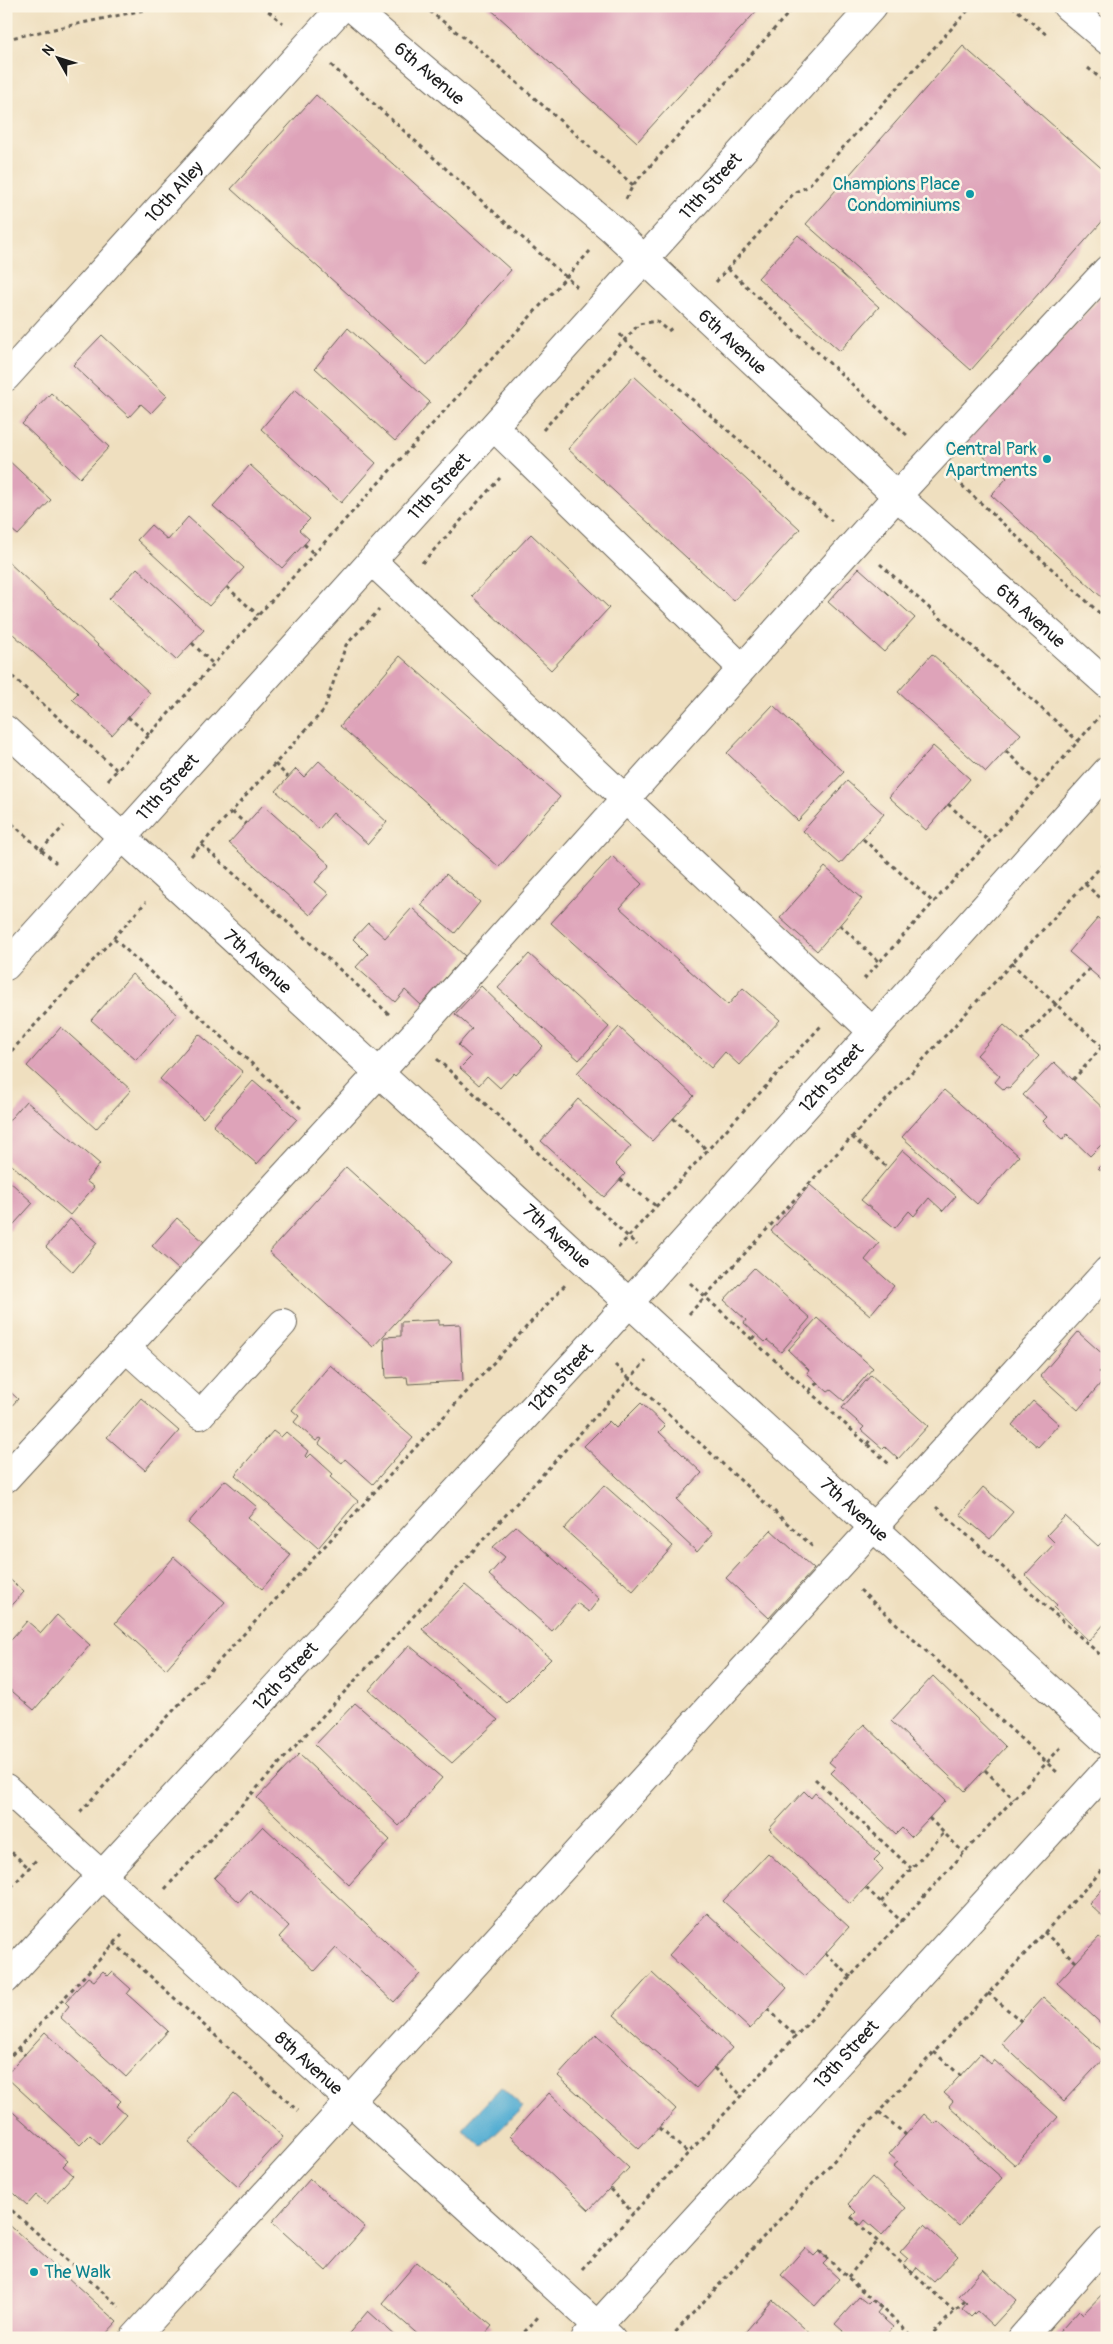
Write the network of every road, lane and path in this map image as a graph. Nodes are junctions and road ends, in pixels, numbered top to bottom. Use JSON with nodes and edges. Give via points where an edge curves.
{"nodes":[{"id":1,"x":163,"y":6,"type":"edge"},
{"id":2,"x":262,"y":6,"type":"edge"},
{"id":3,"x":343,"y":6,"type":"edge"},
{"id":4,"x":350,"y":6,"type":"edge"},
{"id":5,"x":423,"y":6,"type":"edge"},
{"id":6,"x":795,"y":6,"type":"edge"},
{"id":7,"x":873,"y":6,"type":"edge"},
{"id":8,"x":972,"y":6,"type":"edge"},
{"id":9,"x":1068,"y":6,"type":"edge"},
{"id":10,"x":6,"y":37,"type":"edge"},
{"id":11,"x":1107,"y":40,"type":"edge"},
{"id":12,"x":307,"y":44,"type":"junction"},
{"id":13,"x":633,"y":185,"type":"junction"},
{"id":14,"x":611,"y":228,"type":"junction"},
{"id":15,"x":644,"y":260,"type":"junction"},
{"id":16,"x":1107,"y":270,"type":"edge"},
{"id":17,"x":565,"y":278,"type":"junction"},
{"id":18,"x":693,"y":304,"type":"junction"},
{"id":19,"x":600,"y":307,"type":"junction"},
{"id":20,"x":625,"y":341,"type":"junction"},
{"id":21,"x":6,"y":377,"type":"edge"},
{"id":22,"x":494,"y":427,"type":"junction"},
{"id":23,"x":521,"y":455,"type":"junction"},
{"id":24,"x":897,"y":496,"type":"junction"},
{"id":25,"x":856,"y":542,"type":"junction"},
{"id":26,"x":304,"y":544,"type":"dead end"},
{"id":27,"x":314,"y":554,"type":"junction"},
{"id":28,"x":373,"y":562,"type":"junction"},
{"id":29,"x":226,"y":587,"type":"dead end"},
{"id":30,"x":400,"y":587,"type":"junction"},
{"id":31,"x":258,"y":615,"type":"junction"},
{"id":32,"x":192,"y":643,"type":"dead end"},
{"id":33,"x":213,"y":664,"type":"junction"},
{"id":34,"x":742,"y":668,"type":"junction"},
{"id":35,"x":6,"y":671,"type":"edge"},
{"id":36,"x":1107,"y":684,"type":"edge"},
{"id":37,"x":128,"y":717,"type":"dead end"},
{"id":38,"x":6,"y":730,"type":"edge"},
{"id":39,"x":149,"y":735,"type":"junction"},
{"id":40,"x":1079,"y":742,"type":"dead end"},
{"id":41,"x":1006,"y":751,"type":"dead end"},
{"id":42,"x":275,"y":764,"type":"junction"},
{"id":43,"x":117,"y":770,"type":"junction"},
{"id":44,"x":1107,"y":771,"type":"edge"},
{"id":45,"x":288,"y":777,"type":"dead end"},
{"id":46,"x":1040,"y":785,"type":"dead end"},
{"id":47,"x":624,"y":800,"type":"junction"},
{"id":48,"x":86,"y":803,"type":"junction"},
{"id":49,"x":948,"y":804,"type":"dead end"},
{"id":50,"x":232,"y":812,"type":"junction"},
{"id":51,"x":6,"y":818,"type":"edge"},
{"id":52,"x":246,"y":824,"type":"dead end"},
{"id":53,"x":124,"y":839,"type":"junction"},
{"id":54,"x":863,"y":839,"type":"dead end"},
{"id":55,"x":989,"y":841,"type":"dead end"},
{"id":56,"x":42,"y":850,"type":"dead end"},
{"id":57,"x":1107,"y":860,"type":"edge"},
{"id":58,"x":167,"y":878,"type":"junction"},
{"id":59,"x":1085,"y":884,"type":"junction"},
{"id":60,"x":934,"y":902,"type":"dead end"},
{"id":61,"x":1107,"y":904,"type":"edge"},
{"id":62,"x":840,"y":925,"type":"dead end"},
{"id":63,"x":114,"y":939,"type":"junction"},
{"id":64,"x":880,"y":962,"type":"dead end"},
{"id":65,"x":1011,"y":963,"type":"junction"},
{"id":66,"x":6,"y":966,"type":"edge"},
{"id":67,"x":1089,"y":969,"type":"dead end"},
{"id":68,"x":1056,"y":1005,"type":"junction"},
{"id":69,"x":873,"y":1032,"type":"junction"},
{"id":70,"x":1022,"y":1041,"type":"dead end"},
{"id":71,"x":1107,"y":1041,"type":"edge"},
{"id":72,"x":1102,"y":1047,"type":"junction"},
{"id":73,"x":1107,"y":1052,"type":"edge"},
{"id":74,"x":6,"y":1057,"type":"edge"},
{"id":75,"x":378,"y":1073,"type":"junction"},
{"id":76,"x":1073,"y":1080,"type":"dead end"},
{"id":77,"x":1107,"y":1105,"type":"edge"},
{"id":78,"x":1104,"y":1109,"type":"dead end"},
{"id":79,"x":673,"y":1118,"type":"dead end"},
{"id":80,"x":325,"y":1131,"type":"junction"},
{"id":81,"x":852,"y":1137,"type":"junction"},
{"id":82,"x":707,"y":1150,"type":"dead end"},
{"id":83,"x":888,"y":1168,"type":"dead end"},
{"id":84,"x":620,"y":1179,"type":"dead end"},
{"id":85,"x":656,"y":1206,"type":"dead end"},
{"id":86,"x":586,"y":1263,"type":"junction"},
{"id":87,"x":1107,"y":1271,"type":"edge"},
{"id":88,"x":629,"y":1303,"type":"junction"},
{"id":89,"x":283,"y":1323,"type":"dead end"},
{"id":90,"x":756,"y":1334,"type":"dead end"},
{"id":91,"x":667,"y":1337,"type":"junction"},
{"id":92,"x":752,"y":1339,"type":"dead end"},
{"id":93,"x":126,"y":1348,"type":"junction"},
{"id":94,"x":818,"y":1382,"type":"dead end"},
{"id":95,"x":809,"y":1392,"type":"dead end"},
{"id":96,"x":871,"y":1439,"type":"dead end"},
{"id":97,"x":866,"y":1444,"type":"dead end"},
{"id":98,"x":6,"y":1478,"type":"edge"},
{"id":99,"x":872,"y":1527,"type":"junction"},
{"id":100,"x":1084,"y":1721,"type":"junction"},
{"id":101,"x":1107,"y":1742,"type":"edge"},
{"id":102,"x":985,"y":1770,"type":"dead end"},
{"id":103,"x":1107,"y":1770,"type":"edge"},
{"id":104,"x":815,"y":1779,"type":"dead end"},
{"id":105,"x":6,"y":1788,"type":"edge"},
{"id":106,"x":1014,"y":1799,"type":"junction"},
{"id":107,"x":928,"y":1818,"type":"dead end"},
{"id":108,"x":944,"y":1833,"type":"junction"},
{"id":109,"x":58,"y":1836,"type":"junction"},
{"id":110,"x":6,"y":1847,"type":"edge"},
{"id":111,"x":964,"y":1853,"type":"junction"},
{"id":112,"x":1107,"y":1865,"type":"edge"},
{"id":113,"x":29,"y":1868,"type":"junction"},
{"id":114,"x":911,"y":1868,"type":"junction"},
{"id":115,"x":101,"y":1875,"type":"junction"},
{"id":116,"x":866,"y":1888,"type":"dead end"},
{"id":117,"x":6,"y":1893,"type":"edge"},
{"id":118,"x":881,"y":1902,"type":"junction"},
{"id":119,"x":144,"y":1912,"type":"junction"},
{"id":120,"x":902,"y":1922,"type":"junction"},
{"id":121,"x":1044,"y":1932,"type":"junction"},
{"id":122,"x":114,"y":1943,"type":"junction"},
{"id":123,"x":825,"y":1953,"type":"dead end"},
{"id":124,"x":1076,"y":1962,"type":"dead end"},
{"id":125,"x":851,"y":1977,"type":"junction"},
{"id":126,"x":6,"y":1979,"type":"edge"},
{"id":127,"x":988,"y":1993,"type":"junction"},
{"id":128,"x":768,"y":2009,"type":"dead end"},
{"id":129,"x":1020,"y":2021,"type":"dead end"},
{"id":130,"x":796,"y":2036,"type":"junction"},
{"id":131,"x":18,"y":2048,"type":"junction"},
{"id":132,"x":934,"y":2052,"type":"junction"},
{"id":133,"x":25,"y":2054,"type":"dead end"},
{"id":134,"x":6,"y":2061,"type":"edge"},
{"id":135,"x":714,"y":2068,"type":"dead end"},
{"id":136,"x":961,"y":2076,"type":"dead end"},
{"id":137,"x":741,"y":2095,"type":"junction"},
{"id":138,"x":350,"y":2101,"type":"junction"},
{"id":139,"x":879,"y":2112,"type":"junction"},
{"id":140,"x":659,"y":2128,"type":"dead end"},
{"id":141,"x":321,"y":2132,"type":"junction"},
{"id":142,"x":906,"y":2135,"type":"dead end"},
{"id":143,"x":688,"y":2154,"type":"junction"},
{"id":144,"x":610,"y":2189,"type":"dead end"},
{"id":145,"x":6,"y":2205,"type":"edge"},
{"id":146,"x":633,"y":2213,"type":"junction"},
{"id":147,"x":851,"y":2217,"type":"dead end"},
{"id":148,"x":878,"y":2242,"type":"junction"},
{"id":149,"x":1107,"y":2242,"type":"edge"},
{"id":150,"x":819,"y":2251,"type":"dead end"},
{"id":151,"x":848,"y":2277,"type":"junction"},
{"id":152,"x":561,"y":2292,"type":"junction"},
{"id":153,"x":965,"y":2301,"type":"dead end"},
{"id":154,"x":954,"y":2311,"type":"junction"},
{"id":155,"x":138,"y":2333,"type":"edge"},
{"id":156,"x":598,"y":2334,"type":"edge"},
{"id":157,"x":519,"y":2338,"type":"edge"},
{"id":158,"x":670,"y":2338,"type":"edge"},
{"id":159,"x":914,"y":2338,"type":"edge"},
{"id":160,"x":928,"y":2338,"type":"edge"},
{"id":161,"x":1022,"y":2338,"type":"edge"}],
"edges":[{"from":1,"to":10,"type":"path"},
{"from":2,"to":12,"type":"path"},
{"from":3,"to":12,"type":"street","name":"10th Alley"},
{"from":4,"to":14,"type":"street","name":"6th Avenue"},
{"from":5,"to":13,"type":"path","via":[[480,50]]},
{"from":6,"to":13,"type":"path"},
{"from":7,"to":15,"type":"street","name":"11th Street"},
{"from":8,"to":18,"type":"path","via":[[807,187],[795,192]]},
{"from":9,"to":11,"type":"street"},
{"from":12,"to":17,"type":"path"},
{"from":12,"to":21,"type":"street","name":"10th Alley"},
{"from":13,"to":14,"type":"path"},
{"from":14,"to":15,"type":"street","name":"6th Avenue"},
{"from":14,"to":17,"type":"path"},
{"from":15,"to":18,"type":"street","name":"6th Avenue"},
{"from":15,"to":19,"type":"street","name":"11th Street"},
{"from":16,"to":24,"type":"street"},
{"from":17,"to":19,"type":"path"},
{"from":17,"to":27,"type":"path"},
{"from":18,"to":20,"type":"path","via":[[668,331],[656,321],[639,324]]},
{"from":18,"to":24,"type":"street","name":"6th Avenue"},
{"from":19,"to":20,"type":"path"},
{"from":19,"to":22,"type":"street","name":"11th Street"},
{"from":20,"to":23,"type":"path"},
{"from":20,"to":25,"type":"path"},
{"from":22,"to":23,"type":"street"},
{"from":22,"to":28,"type":"street","name":"11th Street"},
{"from":23,"to":30,"type":"path"},
{"from":23,"to":34,"type":"street"},
{"from":24,"to":25,"type":"street"},
{"from":24,"to":36,"type":"street","name":"6th Avenue"},
{"from":25,"to":34,"type":"street"},
{"from":25,"to":40,"type":"path"},
{"from":26,"to":27,"type":"path"},
{"from":27,"to":31,"type":"path"},
{"from":28,"to":30,"type":"street"},
{"from":28,"to":53,"type":"street","name":"11th Street"},
{"from":29,"to":31,"type":"path"},
{"from":30,"to":42,"type":"path","via":[[346,646],[324,710]]},
{"from":30,"to":47,"type":"street"},
{"from":31,"to":33,"type":"path"},
{"from":32,"to":33,"type":"path"},
{"from":33,"to":39,"type":"path"},
{"from":34,"to":47,"type":"street"},
{"from":35,"to":43,"type":"path"},
{"from":37,"to":39,"type":"path"},
{"from":38,"to":48,"type":"street","name":"7th Avenue"},
{"from":39,"to":43,"type":"path"},
{"from":41,"to":46,"type":"path"},
{"from":42,"to":45,"type":"path"},
{"from":42,"to":50,"type":"path"},
{"from":43,"to":48,"type":"path"},
{"from":44,"to":69,"type":"street","name":"12th Street"},
{"from":47,"to":69,"type":"street"},
{"from":47,"to":75,"type":"street"},
{"from":48,"to":53,"type":"street","name":"7th Avenue"},
{"from":49,"to":55,"type":"path"},
{"from":50,"to":52,"type":"path"},
{"from":50,"to":58,"type":"path"},
{"from":51,"to":56,"type":"path"},
{"from":53,"to":58,"type":"street","name":"7th Avenue"},
{"from":53,"to":66,"type":"street","name":"11th Street"},
{"from":54,"to":60,"type":"path"},
{"from":57,"to":59,"type":"path"},
{"from":58,"to":63,"type":"path"},
{"from":58,"to":75,"type":"street","name":"7th Avenue"},
{"from":59,"to":61,"type":"path"},
{"from":59,"to":65,"type":"path"},
{"from":62,"to":64,"type":"path"},
{"from":63,"to":74,"type":"path"},
{"from":63,"to":80,"type":"path"},
{"from":65,"to":68,"type":"path"},
{"from":65,"to":81,"type":"path"},
{"from":67,"to":68,"type":"path"},
{"from":68,"to":70,"type":"path"},
{"from":68,"to":72,"type":"path"},
{"from":69,"to":88,"type":"street","name":"12th Street"},
{"from":71,"to":72,"type":"path"},
{"from":72,"to":73,"type":"path"},
{"from":72,"to":76,"type":"path"},
{"from":75,"to":80,"type":"street"},
{"from":75,"to":86,"type":"street","name":"7th Avenue"},
{"from":77,"to":78,"type":"path"},
{"from":79,"to":82,"type":"path"},
{"from":80,"to":93,"type":"street"},
{"from":81,"to":83,"type":"path"},
{"from":81,"to":91,"type":"path"},
{"from":84,"to":85,"type":"path"},
{"from":86,"to":88,"type":"street","name":"7th Avenue"},
{"from":86,"to":109,"type":"path"},
{"from":87,"to":99,"type":"street"},
{"from":88,"to":91,"type":"street","name":"7th Avenue"},
{"from":88,"to":115,"type":"street","name":"12th Street"},
{"from":89,"to":93,"type":"street","via":[[200,1415]]},
{"from":90,"to":92,"type":"path"},
{"from":91,"to":99,"type":"street","name":"7th Avenue"},
{"from":91,"to":119,"type":"path"},
{"from":93,"to":98,"type":"street"},
{"from":94,"to":95,"type":"path"},
{"from":96,"to":97,"type":"path"},
{"from":99,"to":100,"type":"street","name":"7th Avenue"},
{"from":99,"to":138,"type":"street"},
{"from":100,"to":101,"type":"street","name":"7th Avenue"},
{"from":100,"to":106,"type":"path"},
{"from":102,"to":106,"type":"path"},
{"from":103,"to":156,"type":"street","name":"13th Street"},
{"from":104,"to":114,"type":"path"},
{"from":105,"to":109,"type":"street","name":"8th Avenue"},
{"from":106,"to":111,"type":"path"},
{"from":107,"to":108,"type":"path"},
{"from":108,"to":111,"type":"path"},
{"from":108,"to":114,"type":"path"},
{"from":109,"to":113,"type":"path"},
{"from":109,"to":115,"type":"street","name":"8th Avenue"},
{"from":110,"to":113,"type":"path"},
{"from":111,"to":120,"type":"path"},
{"from":112,"to":121,"type":"path"},
{"from":113,"to":117,"type":"path"},
{"from":114,"to":118,"type":"path"},
{"from":115,"to":119,"type":"street","name":"8th Avenue"},
{"from":115,"to":126,"type":"street","name":"12th Street"},
{"from":116,"to":118,"type":"path"},
{"from":118,"to":120,"type":"path"},
{"from":119,"to":122,"type":"path"},
{"from":119,"to":138,"type":"street","name":"8th Avenue"},
{"from":120,"to":125,"type":"path"},
{"from":121,"to":124,"type":"path"},
{"from":121,"to":127,"type":"path"},
{"from":122,"to":131,"type":"path"},
{"from":122,"to":141,"type":"path"},
{"from":123,"to":125,"type":"path"},
{"from":125,"to":130,"type":"path"},
{"from":127,"to":129,"type":"path"},
{"from":127,"to":132,"type":"path"},
{"from":128,"to":130,"type":"path"},
{"from":130,"to":137,"type":"path"},
{"from":131,"to":133,"type":"path"},
{"from":131,"to":134,"type":"path"},
{"from":132,"to":136,"type":"path"},
{"from":132,"to":139,"type":"path"},
{"from":135,"to":137,"type":"path"},
{"from":137,"to":143,"type":"path"},
{"from":138,"to":141,"type":"street"},
{"from":138,"to":152,"type":"street","name":"8th Avenue"},
{"from":139,"to":142,"type":"path"},
{"from":139,"to":158,"type":"path"},
{"from":140,"to":143,"type":"path"},
{"from":141,"to":155,"type":"street"},
{"from":143,"to":146,"type":"path"},
{"from":144,"to":146,"type":"path"},
{"from":145,"to":155,"type":"path"},
{"from":146,"to":152,"type":"path"},
{"from":147,"to":148,"type":"path"},
{"from":148,"to":151,"type":"path"},
{"from":148,"to":154,"type":"path"},
{"from":149,"to":161,"type":"street"},
{"from":150,"to":151,"type":"path"},
{"from":151,"to":159,"type":"path"},
{"from":152,"to":156,"type":"street","name":"8th Avenue"},
{"from":152,"to":157,"type":"path"},
{"from":153,"to":154,"type":"path"},
{"from":154,"to":160,"type":"path"}]}
